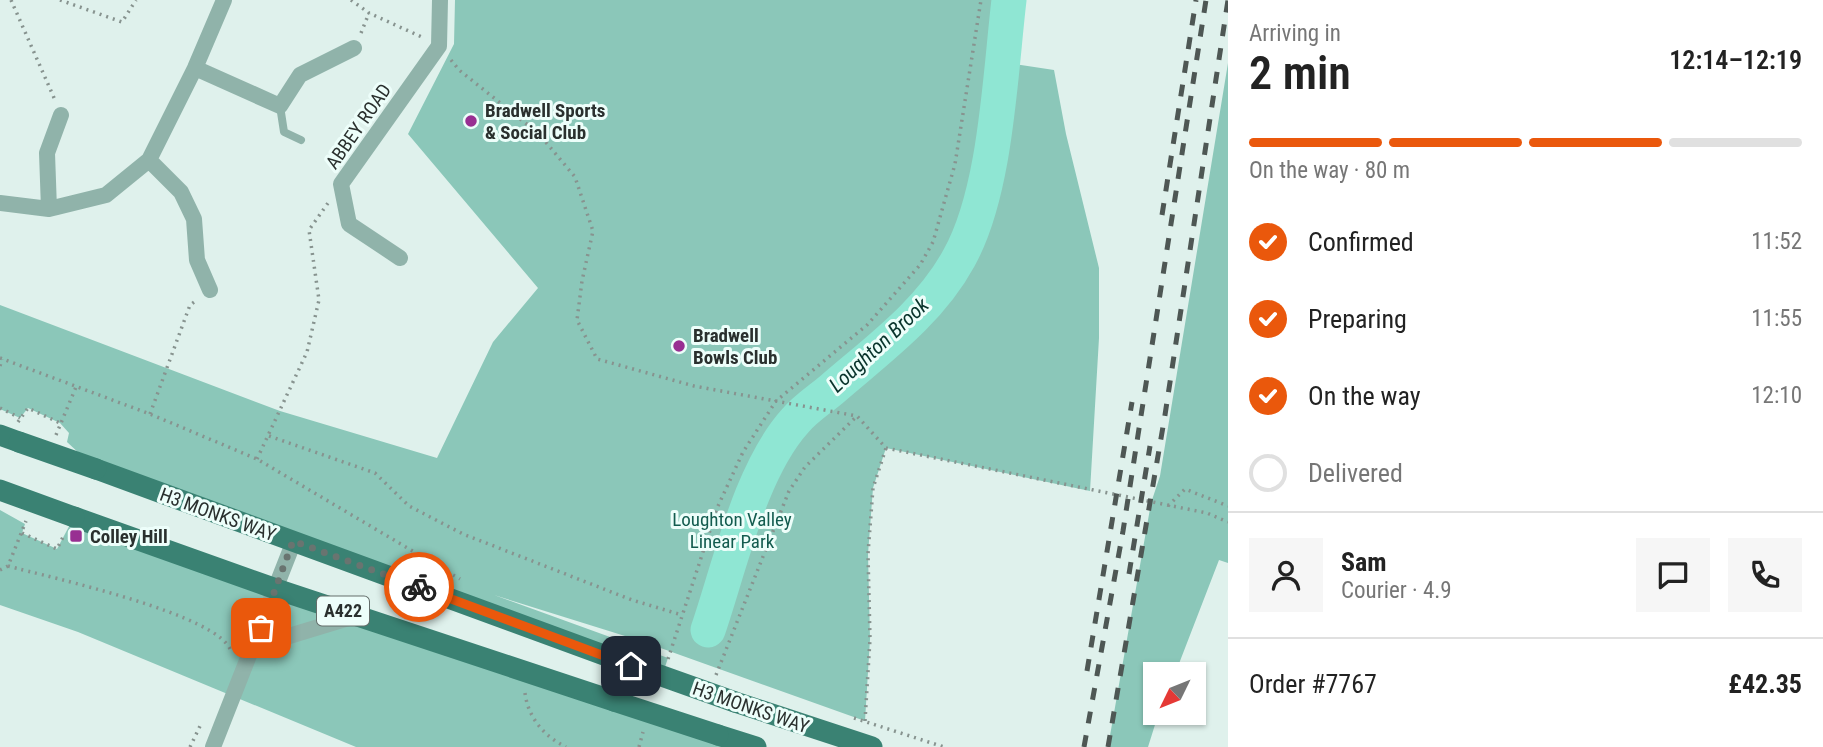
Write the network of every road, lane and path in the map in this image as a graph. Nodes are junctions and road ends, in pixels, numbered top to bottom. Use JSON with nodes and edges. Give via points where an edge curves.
{"nodes":[{"id":1,"x":11,"y":0,"type":"edge"},
{"id":2,"x":60,"y":0,"type":"edge"},
{"id":3,"x":136,"y":0,"type":"edge"},
{"id":4,"x":225,"y":0,"type":"edge"},
{"id":5,"x":351,"y":0,"type":"edge"},
{"id":6,"x":440,"y":0,"type":"edge"},
{"id":7,"x":981,"y":0,"type":"edge"},
{"id":8,"x":439,"y":46,"type":"junction"},
{"id":9,"x":354,"y":48,"type":"dead end"},
{"id":10,"x":195,"y":68,"type":"junction"},
{"id":11,"x":280,"y":106,"type":"junction"},
{"id":12,"x":61,"y":115,"type":"joint"},
{"id":13,"x":301,"y":140,"type":"dead end"},
{"id":14,"x":149,"y":160,"type":"junction"},
{"id":15,"x":341,"y":184,"type":"junction"},
{"id":16,"x":0,"y":203,"type":"edge"},
{"id":17,"x":49,"y":208,"type":"junction"},
{"id":18,"x":400,"y":258,"type":"dead end"},
{"id":19,"x":211,"y":290,"type":"joint"},
{"id":20,"x":1,"y":358,"type":"edge"},
{"id":21,"x":0,"y":366,"type":"edge"},
{"id":22,"x":76,"y":386,"type":"junction"},
{"id":23,"x":776,"y":401,"type":"junction"},
{"id":24,"x":0,"y":408,"type":"edge"},
{"id":25,"x":28,"y":408,"type":"dead end"},
{"id":26,"x":150,"y":414,"type":"junction"},
{"id":27,"x":858,"y":416,"type":"junction"},
{"id":28,"x":20,"y":418,"type":"dead end"},
{"id":29,"x":60,"y":424,"type":"junction"},
{"id":30,"x":56,"y":436,"type":"dead end"},
{"id":31,"x":268,"y":436,"type":"junction"},
{"id":32,"x":9,"y":438,"type":"edge"},
{"id":33,"x":886,"y":448,"type":"junction"},
{"id":34,"x":257,"y":459,"type":"junction"},
{"id":35,"x":0,"y":490,"type":"edge"},
{"id":36,"x":1168,"y":506,"type":"junction"},
{"id":37,"x":1228,"y":506,"type":"edge"},
{"id":38,"x":29,"y":512,"type":"dead end"},
{"id":39,"x":1228,"y":522,"type":"edge"},
{"id":40,"x":22,"y":533,"type":"junction"},
{"id":41,"x":293,"y":541,"type":"junction"},
{"id":42,"x":57,"y":549,"type":"dead end"},
{"id":43,"x":8,"y":566,"type":"junction"},
{"id":44,"x":0,"y":570,"type":"edge"},
{"id":45,"x":463,"y":581,"type":"dead end"},
{"id":46,"x":276,"y":589,"type":"junction"},
{"id":47,"x":355,"y":615,"type":"junction"},
{"id":48,"x":682,"y":615,"type":"junction"},
{"id":49,"x":253,"y":647,"type":"junction"},
{"id":50,"x":229,"y":661,"type":"dead end"},
{"id":51,"x":665,"y":665,"type":"dead end"},
{"id":52,"x":527,"y":671,"type":"junction"},
{"id":53,"x":715,"y":680,"type":"dead end"},
{"id":54,"x":207,"y":713,"type":"dead end"},
{"id":55,"x":865,"y":721,"type":"dead end"},
{"id":56,"x":647,"y":722,"type":"dead end"},
{"id":57,"x":190,"y":747,"type":"edge"},
{"id":58,"x":213,"y":747,"type":"edge"},
{"id":59,"x":566,"y":747,"type":"edge"},
{"id":60,"x":639,"y":747,"type":"edge"},
{"id":61,"x":756,"y":747,"type":"edge"},
{"id":62,"x":872,"y":747,"type":"edge"}],
"edges":[{"from":1,"to":12,"type":"path"},
{"from":2,"to":3,"type":"path","via":[[122,22]]},
{"from":4,"to":10,"type":"street"},
{"from":5,"to":8,"type":"path"},
{"from":6,"to":8,"type":"street"},
{"from":7,"to":23,"type":"path","via":[[955,164],[933,242],[920,265],[867,325]]},
{"from":8,"to":15,"type":"street","name":"ABBEY ROAD"},
{"from":8,"to":23,"type":"path","via":[[458,70],[539,134],[575,177],[593,231],[577,320],[597,359],[694,386]]},
{"from":9,"to":11,"type":"street","via":[[300,75]]},
{"from":10,"to":11,"type":"street"},
{"from":10,"to":14,"type":"street"},
{"from":11,"to":13,"type":"lane","via":[[284,132]]},
{"from":12,"to":17,"type":"street","via":[[47,153]]},
{"from":14,"to":17,"type":"street","via":[[106,195]]},
{"from":14,"to":19,"type":"street","via":[[181,192],[194,219],[197,260]]},
{"from":15,"to":18,"type":"street","name":"ABBEY ROAD","via":[[349,225]]},
{"from":15,"to":31,"type":"path","via":[[309,230],[319,300],[307,352]]},
{"from":16,"to":17,"type":"street"},
{"from":19,"to":26,"type":"path","via":[[190,305]]},
{"from":20,"to":21,"type":"path"},
{"from":20,"to":22,"type":"path"},
{"from":22,"to":26,"type":"path"},
{"from":22,"to":29,"type":"path"},
{"from":23,"to":27,"type":"path"},
{"from":23,"to":48,"type":"path","via":[[743,452],[719,506]]},
{"from":24,"to":28,"type":"path"},
{"from":25,"to":29,"type":"path"},
{"from":26,"to":34,"type":"path"},
{"from":27,"to":33,"type":"path"},
{"from":27,"to":53,"type":"path","via":[[805,467],[789,491]]},
{"from":29,"to":30,"type":"path"},
{"from":31,"to":34,"type":"path"},
{"from":31,"to":48,"type":"path","via":[[375,474],[409,506],[463,534]]},
{"from":32,"to":41,"type":"main road","name":"H3 MONKS WAY","number":"A422","bridge":true},
{"from":33,"to":36,"type":"path"},
{"from":33,"to":55,"type":"path","via":[[873,488]]},
{"from":34,"to":45,"type":"path"},
{"from":35,"to":46,"type":"main road","name":"H3 MONKS WAY","number":"A422","bridge":true},
{"from":36,"to":37,"type":"path","via":[[1185,489]]},
{"from":36,"to":39,"type":"path"},
{"from":38,"to":40,"type":"path"},
{"from":40,"to":42,"type":"path"},
{"from":40,"to":43,"type":"path"},
{"from":41,"to":46,"type":"street"},
{"from":41,"to":62,"type":"main road","name":"H3 MONKS WAY","number":"A422","bridge":true,"via":[[631,666]]},
{"from":43,"to":44,"type":"path"},
{"from":43,"to":50,"type":"path","via":[[147,604],[213,630],[232,649]]},
{"from":46,"to":47,"type":"main road","name":"H3 MONKS WAY","number":"A422"},
{"from":46,"to":49,"type":"street"},
{"from":47,"to":49,"type":"street"},
{"from":47,"to":52,"type":"main road","name":"H3 MONKS WAY","number":"A422"},
{"from":48,"to":51,"type":"path"},
{"from":49,"to":58,"type":"street"},
{"from":52,"to":59,"type":"path","via":[[530,715]]},
{"from":52,"to":61,"type":"main road","name":"H3 MONKS WAY","number":"A422","bridge":true},
{"from":54,"to":57,"type":"path"},
{"from":56,"to":60,"type":"path"}]}
